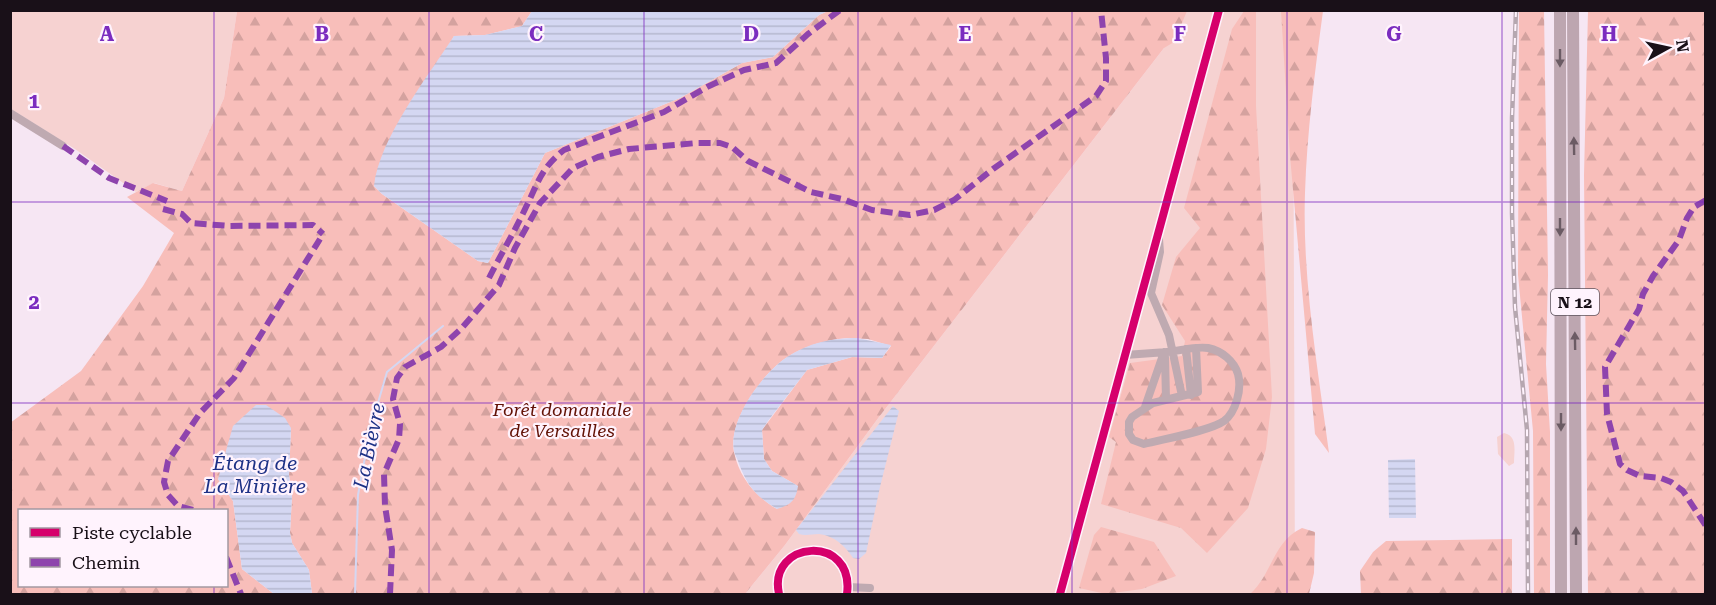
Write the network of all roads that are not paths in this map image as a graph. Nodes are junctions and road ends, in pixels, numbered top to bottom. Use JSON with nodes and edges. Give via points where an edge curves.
{"nodes":[{"id":1,"x":1219,"y":10,"type":"edge"},
{"id":2,"x":1560,"y":10,"type":"edge"},
{"id":3,"x":1573,"y":10,"type":"edge"},
{"id":4,"x":10,"y":113,"type":"edge"},
{"id":5,"x":63,"y":146,"type":"dead end"},
{"id":6,"x":1158,"y":235,"type":"junction"},
{"id":7,"x":1196,"y":348,"type":"junction"},
{"id":8,"x":1186,"y":349,"type":"junction"},
{"id":9,"x":1169,"y":352,"type":"junction"},
{"id":10,"x":1125,"y":355,"type":"junction"},
{"id":11,"x":1186,"y":395,"type":"junction"},
{"id":12,"x":1166,"y":399,"type":"junction"},
{"id":13,"x":1145,"y":407,"type":"junction"},
{"id":14,"x":870,"y":588,"type":"dead end"},
{"id":15,"x":848,"y":591,"type":"edge"},
{"id":16,"x":779,"y":594,"type":"edge"},
{"id":17,"x":1060,"y":594,"type":"edge"},
{"id":18,"x":1561,"y":594,"type":"edge"},
{"id":19,"x":1576,"y":594,"type":"edge"}],
"edges":[{"from":1,"to":6,"type":"street"},
{"from":2,"to":18,"type":"highway","number":"N 12","one_way":true},
{"from":19,"to":3,"type":"highway","number":"N 12","one_way":true},
{"from":4,"to":5,"type":"street"},
{"from":6,"to":9,"type":"street","via":[[1160,252],[1151,293],[1169,335]]},
{"from":6,"to":10,"type":"street"},
{"from":7,"to":8,"type":"street"},
{"from":7,"to":11,"type":"street","via":[[1198,390]]},
{"from":7,"to":13,"type":"street","via":[[1219,352],[1238,375],[1239,390],[1229,416],[1212,426],[1144,444],[1133,440],[1127,430],[1132,417]]},
{"from":8,"to":9,"type":"street"},
{"from":8,"to":11,"type":"street"},
{"from":9,"to":10,"type":"street"},
{"from":9,"to":11,"type":"street"},
{"from":9,"to":12,"type":"street"},
{"from":9,"to":13,"type":"street"},
{"from":10,"to":17,"type":"street"},
{"from":11,"to":12,"type":"street"},
{"from":12,"to":13,"type":"street"},
{"from":14,"to":15,"type":"street"},
{"from":15,"to":16,"type":"street","via":[[845,570],[838,560],[818,550],[807,550],[796,554],[781,570],[777,580]]}]}
